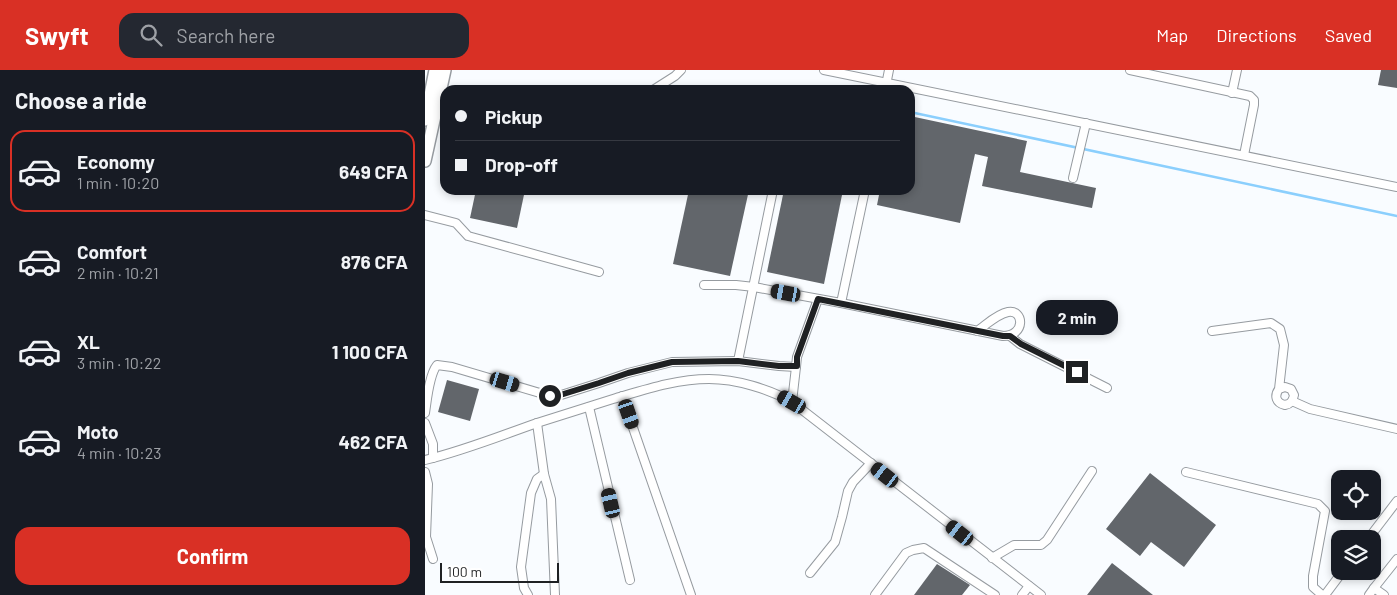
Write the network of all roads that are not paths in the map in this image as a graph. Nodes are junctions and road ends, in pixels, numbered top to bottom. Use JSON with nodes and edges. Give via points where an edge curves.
{"nodes":[{"id":1,"x":435,"y":70,"type":"edge"},
{"id":2,"x":445,"y":70,"type":"edge"},
{"id":3,"x":681,"y":70,"type":"edge"},
{"id":4,"x":824,"y":70,"type":"edge"},
{"id":5,"x":889,"y":70,"type":"edge"},
{"id":6,"x":1130,"y":70,"type":"edge"},
{"id":7,"x":1237,"y":70,"type":"edge"},
{"id":8,"x":442,"y":85,"type":"edge"},
{"id":9,"x":661,"y":85,"type":"edge"},
{"id":10,"x":882,"y":85,"type":"edge"},
{"id":11,"x":886,"y":85,"type":"edge"},
{"id":12,"x":915,"y":91,"type":"edge"},
{"id":13,"x":440,"y":93,"type":"edge"},
{"id":14,"x":1232,"y":93,"type":"junction"},
{"id":15,"x":425,"y":117,"type":"edge"},
{"id":16,"x":1086,"y":123,"type":"junction"},
{"id":17,"x":1244,"y":155,"type":"junction"},
{"id":18,"x":425,"y":161,"type":"edge"},
{"id":19,"x":1073,"y":178,"type":"dead end"},
{"id":20,"x":1397,"y":187,"type":"edge"},
{"id":21,"x":772,"y":195,"type":"edge"},
{"id":22,"x":864,"y":195,"type":"edge"},
{"id":23,"x":425,"y":215,"type":"edge"},
{"id":24,"x":599,"y":272,"type":"dead end"},
{"id":25,"x":704,"y":285,"type":"dead end"},
{"id":26,"x":754,"y":287,"type":"junction"},
{"id":27,"x":818,"y":299,"type":"junction"},
{"id":28,"x":841,"y":303,"type":"junction"},
{"id":29,"x":977,"y":331,"type":"junction"},
{"id":30,"x":1213,"y":331,"type":"dead end"},
{"id":31,"x":1010,"y":336,"type":"junction"},
{"id":32,"x":738,"y":361,"type":"junction"},
{"id":33,"x":797,"y":366,"type":"junction"},
{"id":34,"x":1107,"y":388,"type":"dead end"},
{"id":35,"x":1279,"y":389,"type":"junction"},
{"id":36,"x":622,"y":396,"type":"junction"},
{"id":37,"x":792,"y":402,"type":"junction"},
{"id":38,"x":1292,"y":402,"type":"junction"},
{"id":39,"x":589,"y":407,"type":"junction"},
{"id":40,"x":425,"y":413,"type":"edge"},
{"id":41,"x":425,"y":423,"type":"edge"},
{"id":42,"x":537,"y":423,"type":"junction"},
{"id":43,"x":1397,"y":428,"type":"edge"},
{"id":44,"x":429,"y":459,"type":"edge"},
{"id":45,"x":871,"y":464,"type":"junction"},
{"id":46,"x":1092,"y":471,"type":"dead end"},
{"id":47,"x":425,"y":472,"type":"edge"},
{"id":48,"x":1186,"y":472,"type":"dead end"},
{"id":49,"x":544,"y":474,"type":"junction"},
{"id":50,"x":1397,"y":501,"type":"edge"},
{"id":51,"x":1375,"y":530,"type":"edge"},
{"id":52,"x":992,"y":558,"type":"junction"},
{"id":53,"x":1397,"y":559,"type":"edge"},
{"id":54,"x":433,"y":560,"type":"dead end"},
{"id":55,"x":810,"y":573,"type":"dead end"},
{"id":56,"x":630,"y":580,"type":"dead end"},
{"id":57,"x":1336,"y":580,"type":"edge"},
{"id":58,"x":1029,"y":586,"type":"junction"},
{"id":59,"x":1374,"y":588,"type":"junction"},
{"id":60,"x":528,"y":595,"type":"edge"},
{"id":61,"x":555,"y":595,"type":"edge"},
{"id":62,"x":691,"y":595,"type":"edge"},
{"id":63,"x":875,"y":595,"type":"edge"},
{"id":64,"x":995,"y":595,"type":"edge"},
{"id":65,"x":1022,"y":595,"type":"edge"},
{"id":66,"x":1041,"y":595,"type":"edge"},
{"id":67,"x":1323,"y":595,"type":"edge"},
{"id":68,"x":1369,"y":595,"type":"edge"},
{"id":69,"x":1384,"y":595,"type":"edge"}],
"edges":[{"from":1,"to":15,"type":"highway"},
{"from":2,"to":8,"type":"highway"},
{"from":3,"to":9,"type":"street"},
{"from":4,"to":10,"type":"street"},
{"from":5,"to":11,"type":"street"},
{"from":6,"to":14,"type":"street"},
{"from":7,"to":14,"type":"street"},
{"from":12,"to":16,"type":"street"},
{"from":13,"to":18,"type":"highway"},
{"from":14,"to":17,"type":"street","via":[[1254,100]]},
{"from":16,"to":17,"type":"street"},
{"from":16,"to":19,"type":"street"},
{"from":17,"to":20,"type":"street"},
{"from":21,"to":26,"type":"street"},
{"from":22,"to":28,"type":"street"},
{"from":23,"to":24,"type":"street","via":[[456,223],[468,236]]},
{"from":25,"to":26,"type":"street"},
{"from":26,"to":27,"type":"street"},
{"from":26,"to":32,"type":"street"},
{"from":27,"to":28,"type":"street"},
{"from":27,"to":33,"type":"street","via":[[797,357]]},
{"from":28,"to":29,"type":"street"},
{"from":29,"to":31,"type":"street"},
{"from":29,"to":31,"type":"street","via":[[997,317],[1014,312],[1018,314],[1020,323],[1016,333]]},
{"from":30,"to":35,"type":"street","via":[[1271,323],[1280,329],[1284,345]]},
{"from":31,"to":34,"type":"street"},
{"from":32,"to":33,"type":"street"},
{"from":32,"to":40,"type":"street","via":[[672,362],[557,396],[437,365]]},
{"from":33,"to":37,"type":"street"},
{"from":35,"to":38,"type":"street","via":[[1291,389],[1294,395]]},
{"from":35,"to":38,"type":"street","via":[[1276,397],[1281,404]]},
{"from":36,"to":37,"type":"street","via":[[674,382],[710,379],[743,383]]},
{"from":36,"to":39,"type":"street"},
{"from":36,"to":62,"type":"street"},
{"from":37,"to":45,"type":"street"},
{"from":38,"to":43,"type":"street"},
{"from":39,"to":42,"type":"street"},
{"from":39,"to":56,"type":"street"},
{"from":41,"to":44,"type":"street","via":[[433,444]]},
{"from":42,"to":44,"type":"street"},
{"from":42,"to":49,"type":"street"},
{"from":45,"to":52,"type":"street"},
{"from":45,"to":55,"type":"street","via":[[853,482],[835,542]]},
{"from":46,"to":52,"type":"street","via":[[1047,540],[1041,545],[1014,545]]},
{"from":47,"to":54,"type":"street","via":[[428,484],[426,537]]},
{"from":48,"to":67,"type":"street","via":[[1318,504],[1325,511],[1313,587]]},
{"from":49,"to":60,"type":"street","via":[[537,479],[531,493],[521,567]]},
{"from":49,"to":61,"type":"street","via":[[551,499]]},
{"from":50,"to":51,"type":"street"},
{"from":52,"to":58,"type":"street"},
{"from":53,"to":59,"type":"street"},
{"from":57,"to":67,"type":"street"},
{"from":58,"to":65,"type":"street"},
{"from":58,"to":66,"type":"street"},
{"from":59,"to":68,"type":"street"},
{"from":59,"to":69,"type":"street"},
{"from":63,"to":64,"type":"street","via":[[906,553],[925,548]]}]}
